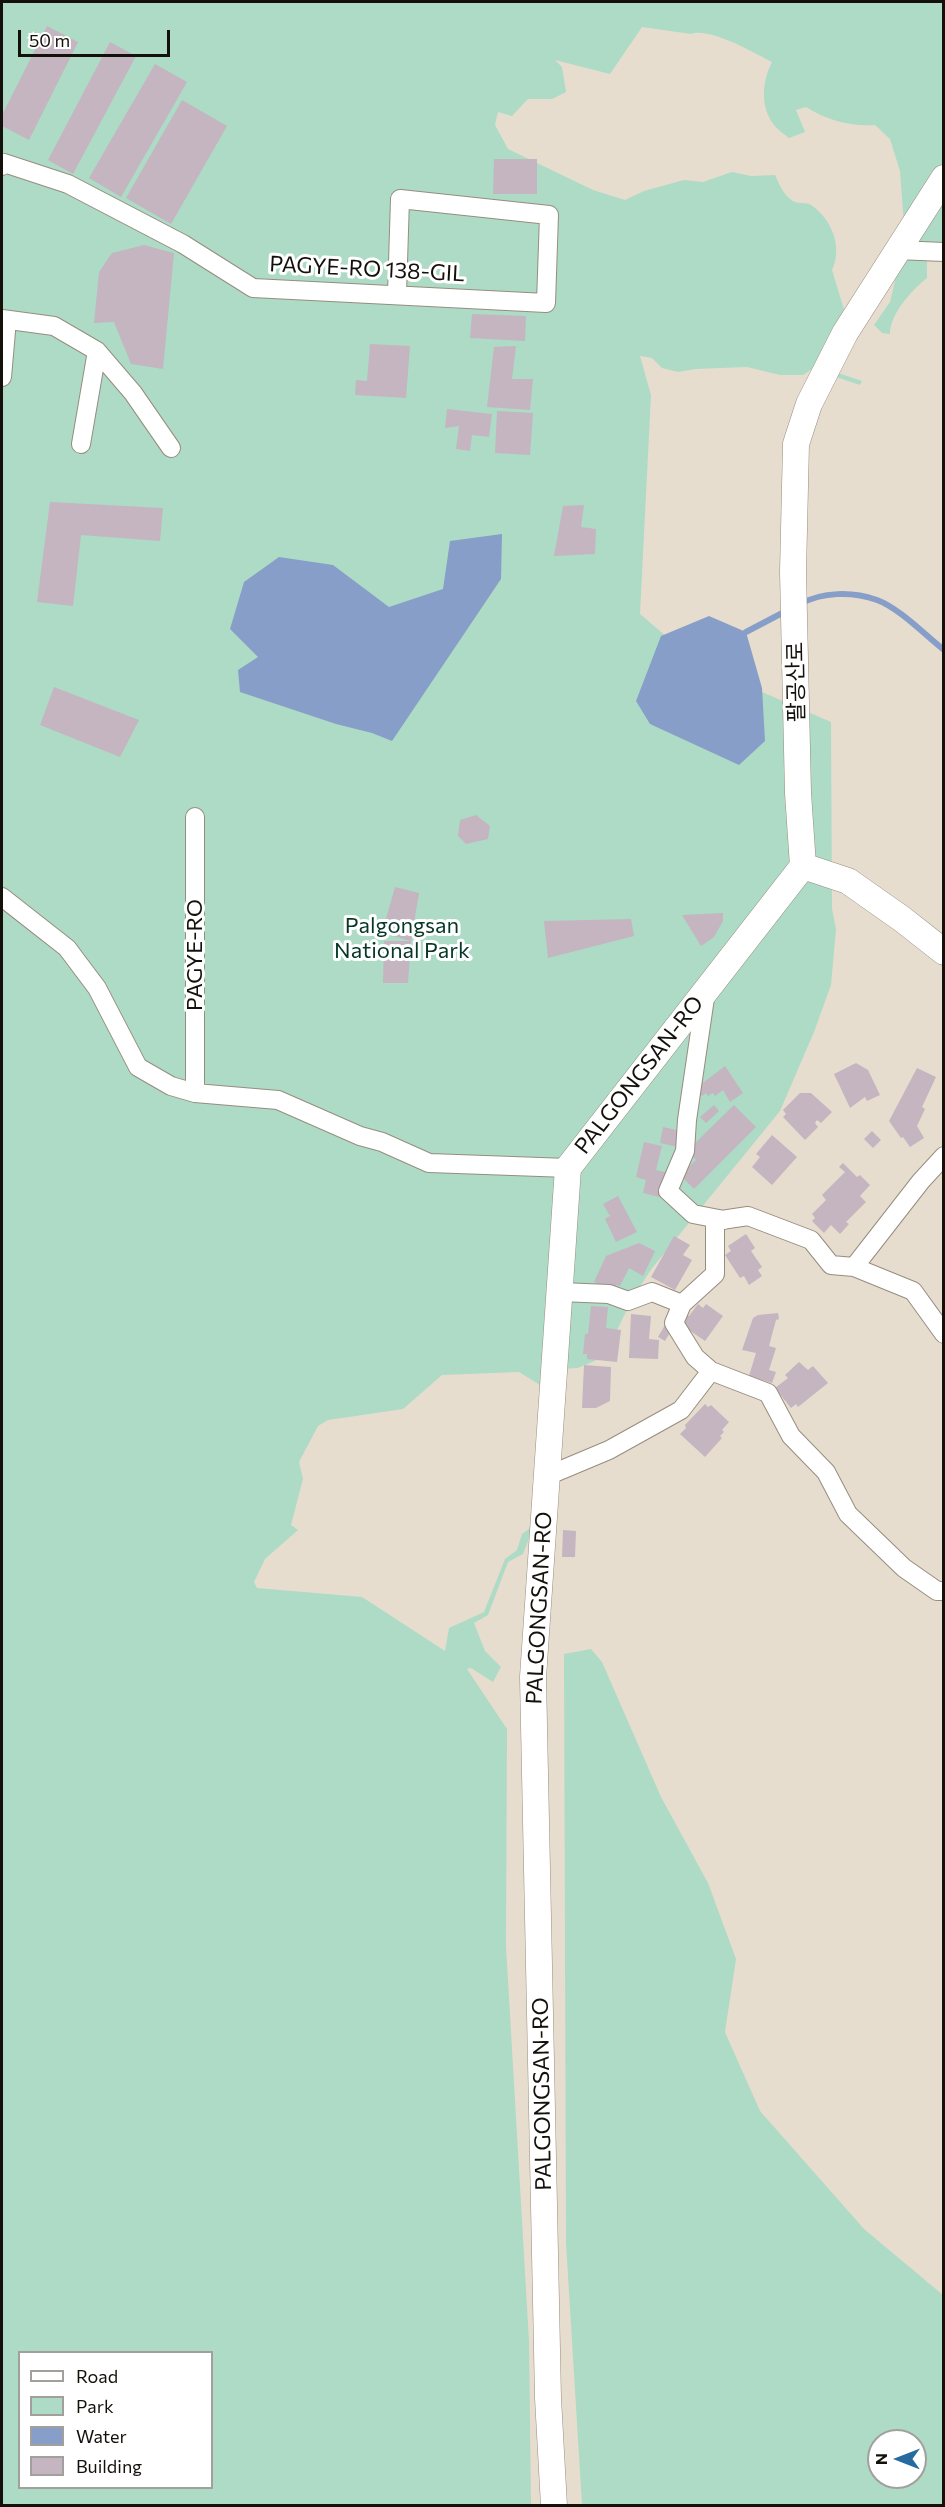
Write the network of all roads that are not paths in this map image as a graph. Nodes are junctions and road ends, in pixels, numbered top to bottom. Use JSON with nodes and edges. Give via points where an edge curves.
{"nodes":[{"id":1,"x":2,"y":166,"type":"edge"},
{"id":2,"x":944,"y":178,"type":"edge"},
{"id":3,"x":897,"y":250,"type":"junction"},
{"id":4,"x":944,"y":252,"type":"edge"},
{"id":5,"x":397,"y":294,"type":"junction"},
{"id":6,"x":4,"y":320,"type":"edge"},
{"id":7,"x":97,"y":351,"type":"junction"},
{"id":8,"x":2,"y":377,"type":"edge"},
{"id":9,"x":81,"y":444,"type":"dead end"},
{"id":10,"x":171,"y":448,"type":"dead end"},
{"id":11,"x":195,"y":817,"type":"dead end"},
{"id":12,"x":803,"y":866,"type":"junction"},
{"id":13,"x":2,"y":897,"type":"edge"},
{"id":14,"x":944,"y":952,"type":"edge"},
{"id":15,"x":707,"y":987,"type":"junction"},
{"id":16,"x":195,"y":1094,"type":"junction"},
{"id":17,"x":944,"y":1156,"type":"edge"},
{"id":18,"x":568,"y":1168,"type":"junction"},
{"id":19,"x":724,"y":1220,"type":"junction"},
{"id":20,"x":854,"y":1267,"type":"junction"},
{"id":21,"x":560,"y":1292,"type":"junction"},
{"id":22,"x":682,"y":1304,"type":"junction"},
{"id":23,"x":944,"y":1334,"type":"edge"},
{"id":24,"x":711,"y":1371,"type":"junction"},
{"id":25,"x":547,"y":1476,"type":"junction"},
{"id":26,"x":944,"y":1591,"type":"edge"},
{"id":27,"x":554,"y":2505,"type":"edge"}],
"edges":[{"from":1,"to":5,"type":"street","name":"PAGYE-RO 138-GIL","via":[[68,184],[183,244],[253,288]]},
{"from":2,"to":3,"type":"street"},
{"from":3,"to":4,"type":"street"},
{"from":3,"to":12,"type":"street","name":"팔공산로","via":[[845,333],[809,404],[796,444],[793,572]]},
{"from":5,"to":5,"type":"street","name":"PAGYE-RO 138-GIL","via":[[546,303],[549,215],[400,199]]},
{"from":6,"to":7,"type":"street","via":[[54,326]]},
{"from":6,"to":8,"type":"street"},
{"from":7,"to":9,"type":"street"},
{"from":7,"to":10,"type":"street","via":[[133,393]]},
{"from":11,"to":16,"type":"street","name":"PAGYE-RO"},
{"from":12,"to":14,"type":"street","via":[[848,881]]},
{"from":12,"to":15,"type":"street","name":"PALGONGSAN-RO"},
{"from":13,"to":16,"type":"street","via":[[67,948],[97,988],[138,1067],[171,1086]]},
{"from":15,"to":18,"type":"street","name":"PALGONGSAN-RO"},
{"from":15,"to":19,"type":"street","via":[[685,1151],[668,1191],[693,1214]]},
{"from":16,"to":18,"type":"street","via":[[279,1100],[429,1163]]},
{"from":17,"to":20,"type":"street"},
{"from":18,"to":21,"type":"street","name":"PALGONGSAN-RO"},
{"from":19,"to":20,"type":"street","via":[[748,1216],[811,1240],[831,1265]]},
{"from":19,"to":22,"type":"street","via":[[715,1221],[715,1274]]},
{"from":20,"to":23,"type":"street","via":[[913,1291]]},
{"from":21,"to":22,"type":"street","via":[[609,1294],[628,1301],[652,1292]]},
{"from":21,"to":25,"type":"street","name":"PALGONGSAN-RO"},
{"from":22,"to":24,"type":"street","via":[[674,1323],[695,1357]]},
{"from":24,"to":25,"type":"street","via":[[681,1410],[609,1450]]},
{"from":24,"to":26,"type":"street","via":[[768,1393],[791,1436],[826,1472],[848,1514],[904,1568],[937,1591]]},
{"from":25,"to":27,"type":"street","name":"PALGONGSAN-RO","via":[[533,1677],[548,2398]]}]}
